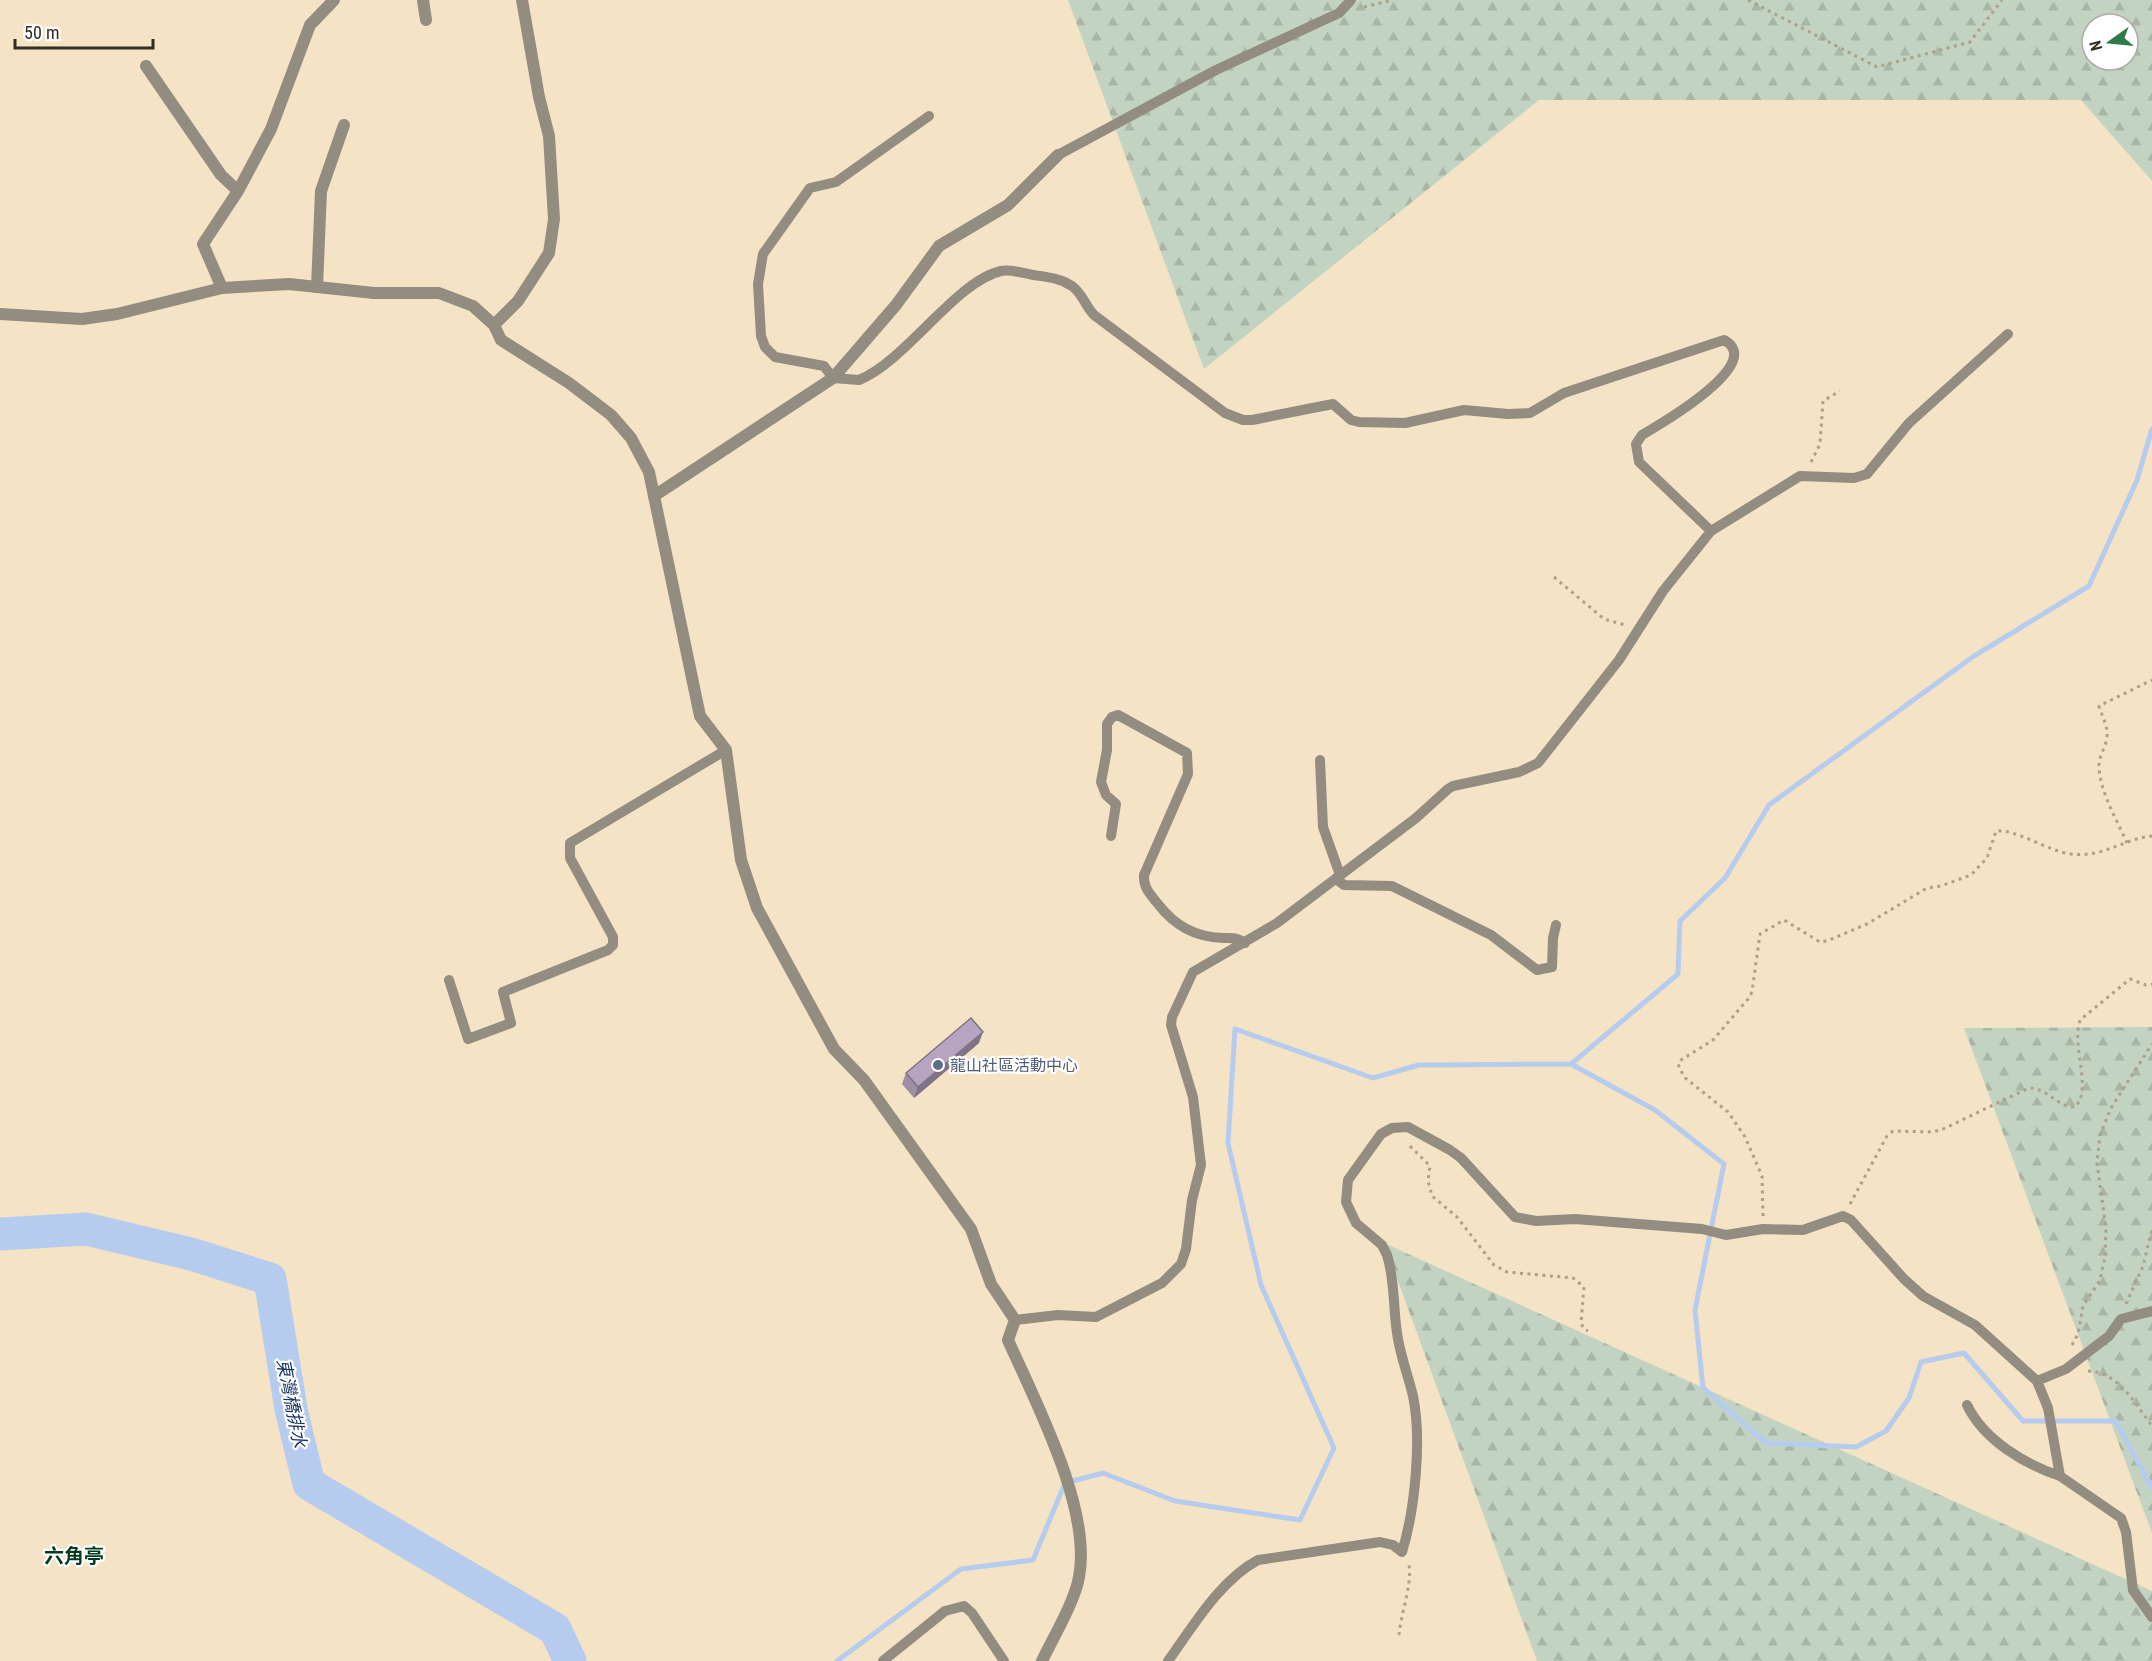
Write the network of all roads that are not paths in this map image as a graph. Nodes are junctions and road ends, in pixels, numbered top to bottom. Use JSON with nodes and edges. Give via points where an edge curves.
{"nodes":[{"id":1,"x":334,"y":0,"type":"edge"},
{"id":2,"x":423,"y":0,"type":"edge"},
{"id":3,"x":522,"y":0,"type":"edge"},
{"id":4,"x":1351,"y":0,"type":"edge"},
{"id":5,"x":426,"y":20,"type":"dead end"},
{"id":6,"x":146,"y":66,"type":"dead end"},
{"id":7,"x":929,"y":116,"type":"dead end"},
{"id":8,"x":344,"y":125,"type":"dead end"},
{"id":9,"x":1058,"y":155,"type":"joint"},
{"id":10,"x":238,"y":191,"type":"junction"},
{"id":11,"x":317,"y":287,"type":"junction"},
{"id":12,"x":222,"y":288,"type":"junction"},
{"id":13,"x":0,"y":314,"type":"edge"},
{"id":14,"x":494,"y":325,"type":"junction"},
{"id":15,"x":2008,"y":334,"type":"dead end"},
{"id":16,"x":833,"y":378,"type":"junction"},
{"id":17,"x":654,"y":496,"type":"junction"},
{"id":18,"x":1711,"y":531,"type":"junction"},
{"id":19,"x":726,"y":750,"type":"junction"},
{"id":20,"x":1320,"y":760,"type":"dead end"},
{"id":21,"x":1111,"y":836,"type":"dead end"},
{"id":22,"x":1339,"y":877,"type":"junction"},
{"id":23,"x":1556,"y":925,"type":"dead end"},
{"id":24,"x":1245,"y":943,"type":"junction"},
{"id":25,"x":449,"y":980,"type":"dead end"},
{"id":26,"x":2152,"y":1311,"type":"edge"},
{"id":27,"x":1015,"y":1320,"type":"junction"},
{"id":28,"x":2037,"y":1381,"type":"junction"},
{"id":29,"x":1967,"y":1405,"type":"dead end"},
{"id":30,"x":2060,"y":1476,"type":"junction"},
{"id":31,"x":2152,"y":1617,"type":"edge"},
{"id":32,"x":884,"y":1661,"type":"edge"},
{"id":33,"x":1004,"y":1661,"type":"edge"},
{"id":34,"x":1042,"y":1661,"type":"edge"},
{"id":35,"x":1167,"y":1661,"type":"edge"}],
"edges":[{"from":1,"to":10,"type":"street","via":[[310,25],[271,129]]},
{"from":2,"to":5,"type":"street"},
{"from":3,"to":14,"type":"street","via":[[549,136],[554,219],[549,253],[518,300]]},
{"from":4,"to":9,"type":"lane","via":[[1339,13],[1216,70]]},
{"from":6,"to":10,"type":"street","via":[[221,175]]},
{"from":7,"to":16,"type":"lane","via":[[836,182],[810,188],[763,254],[758,284],[765,347],[775,357],[824,366]]},
{"from":8,"to":11,"type":"street","via":[[321,191]]},
{"from":9,"to":16,"type":"street","via":[[1008,205],[939,246],[896,305]]},
{"from":10,"to":12,"type":"street","via":[[203,244]]},
{"from":11,"to":12,"type":"street","via":[[289,284]]},
{"from":11,"to":14,"type":"street","via":[[374,293],[439,292],[473,306]]},
{"from":12,"to":13,"type":"street","via":[[82,319]]},
{"from":14,"to":17,"type":"street","via":[[501,340],[611,415],[631,438],[649,472]]},
{"from":15,"to":18,"type":"lane","via":[[1909,423],[1867,474],[1854,478],[1804,474]]},
{"from":16,"to":17,"type":"street"},
{"from":16,"to":18,"type":"lane","via":[[865,378],[923,332],[961,295],[987,276],[1008,271],[1060,279],[1073,287],[1094,315],[1225,414],[1243,420],[1333,404],[1359,422],[1405,423],[1464,410],[1530,413],[1564,393],[1724,340],[1733,353],[1728,370],[1702,398],[1642,435],[1636,444],[1639,462]]},
{"from":17,"to":19,"type":"street","via":[[700,716]]},
{"from":18,"to":22,"type":"lane","via":[[1538,763],[1519,772],[1453,786]]},
{"from":19,"to":25,"type":"lane","via":[[570,843],[570,858],[613,937],[608,950],[503,992],[511,1023],[468,1039]]},
{"from":19,"to":27,"type":"street","via":[[741,860],[757,908],[834,1049],[864,1080],[971,1229],[991,1284]]},
{"from":20,"to":22,"type":"lane","via":[[1323,827]]},
{"from":21,"to":24,"type":"lane","via":[[1116,804],[1106,795],[1101,782],[1107,724],[1118,715],[1187,753],[1188,774],[1144,875],[1148,891],[1168,917],[1186,930],[1237,937]]},
{"from":22,"to":23,"type":"lane","via":[[1344,885],[1392,886],[1491,935],[1537,970],[1552,967]]},
{"from":22,"to":24,"type":"lane"},
{"from":24,"to":27,"type":"lane","via":[[1192,972],[1172,1017],[1173,1035],[1193,1097],[1201,1165],[1180,1264],[1162,1283],[1096,1317]]},
{"from":26,"to":28,"type":"lane","via":[[2121,1319],[2109,1336],[2066,1369]]},
{"from":27,"to":34,"type":"street","via":[[1008,1340],[1062,1470],[1081,1535],[1079,1580]]},
{"from":28,"to":30,"type":"lane","via":[[2048,1408]]},
{"from":28,"to":35,"type":"lane","via":[[1975,1324],[1923,1296],[1843,1216],[1803,1230],[1762,1229],[1726,1235],[1702,1229],[1515,1217],[1456,1154],[1408,1126],[1392,1128],[1381,1134],[1348,1180],[1346,1202],[1356,1223],[1382,1245],[1387,1255],[1399,1346],[1412,1396],[1416,1423],[1411,1523],[1402,1552],[1380,1542],[1258,1560],[1200,1613]]},
{"from":29,"to":30,"type":"lane","via":[[1973,1417],[2001,1444],[2038,1469]]},
{"from":30,"to":31,"type":"lane","via":[[2121,1518],[2133,1590]]},
{"from":32,"to":33,"type":"lane","via":[[945,1611],[964,1606]]}]}
